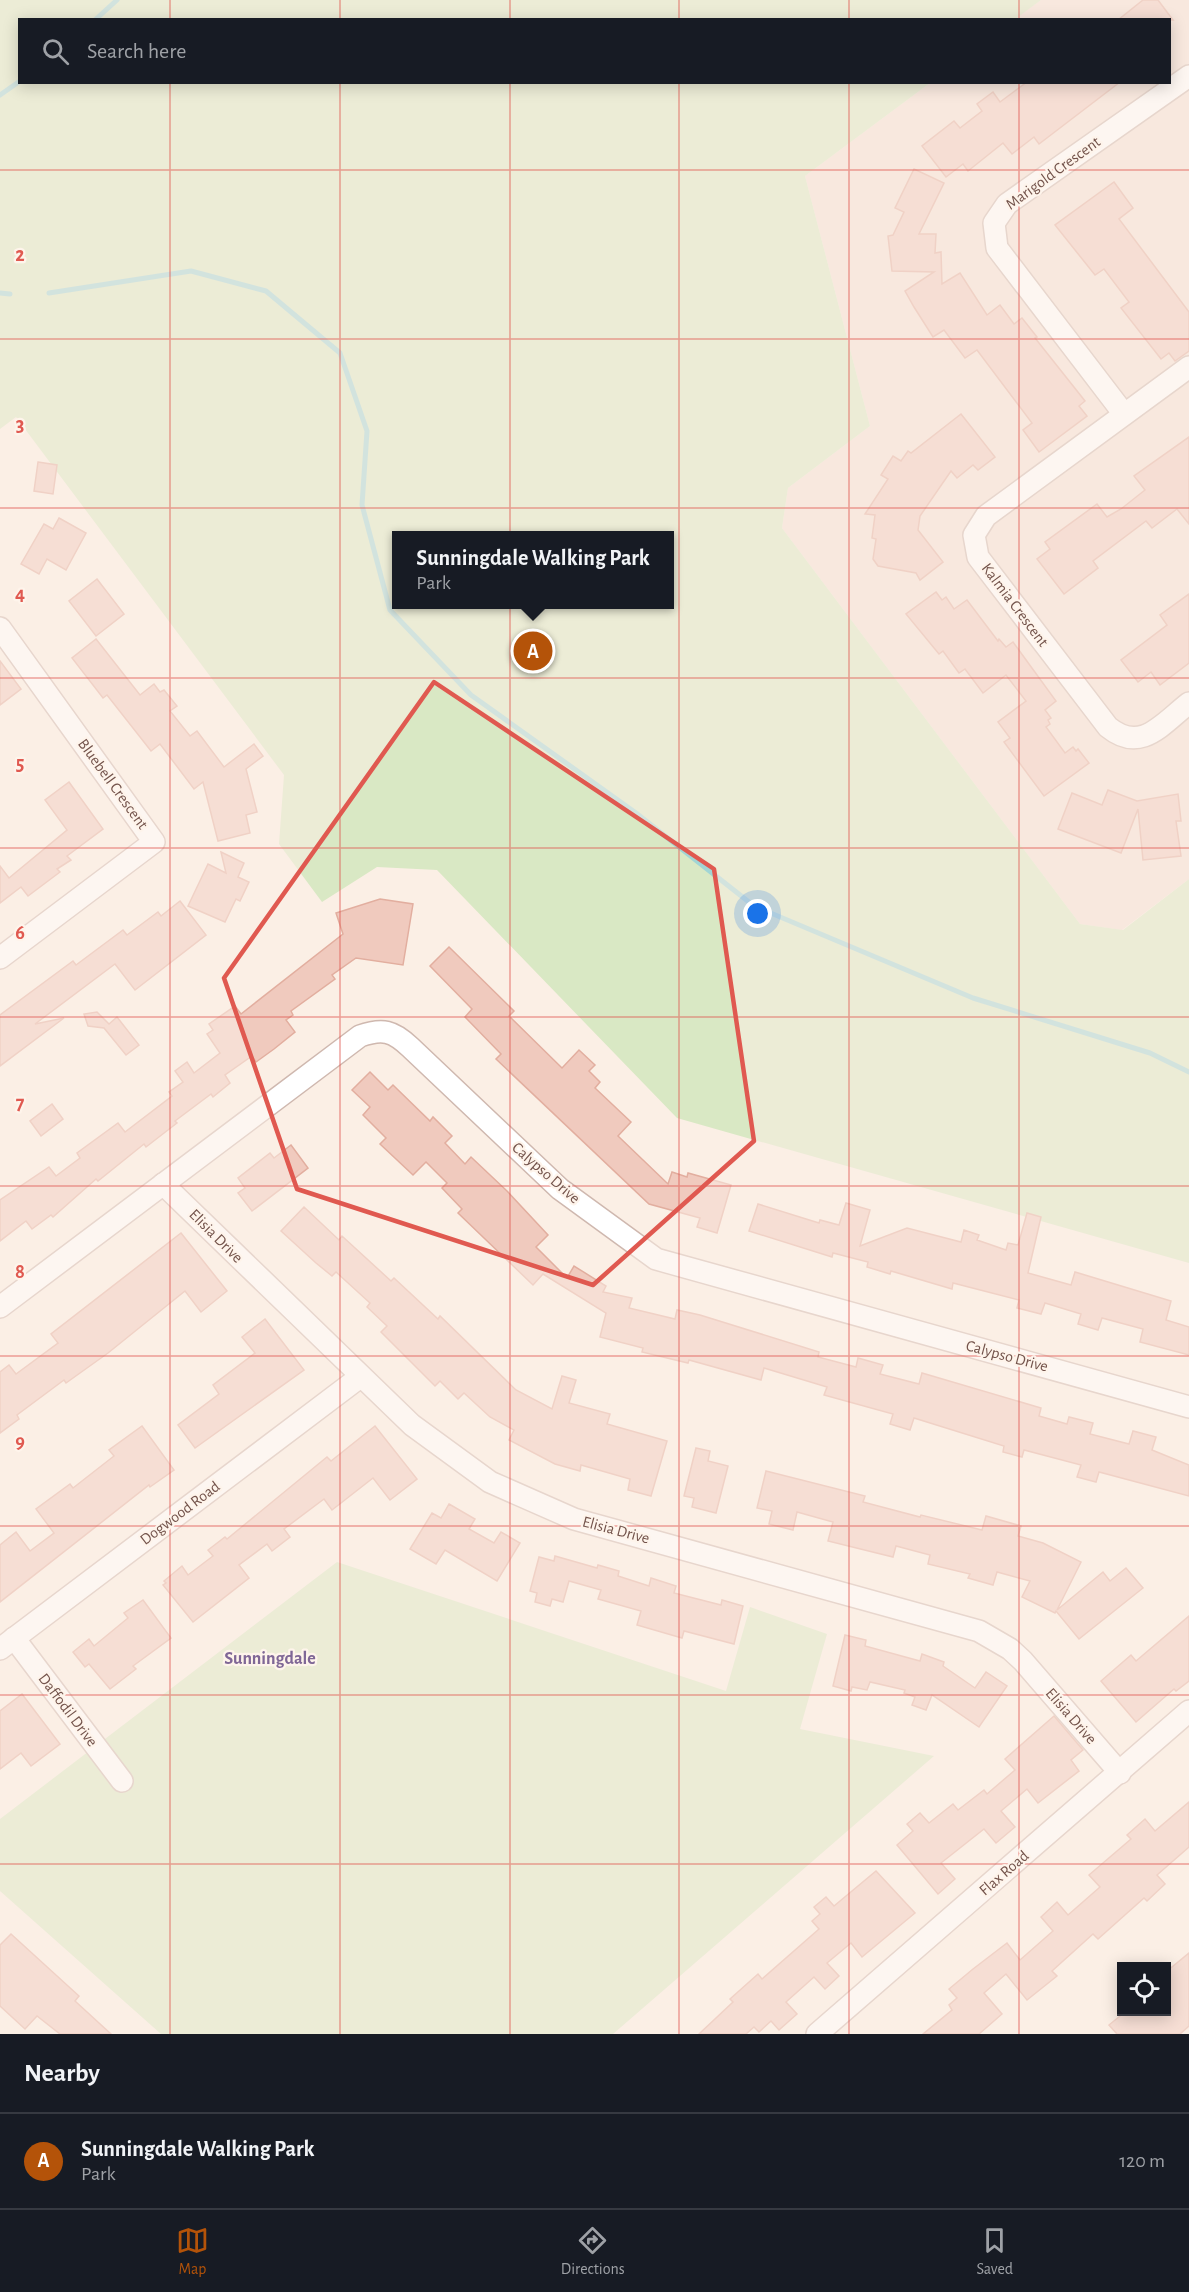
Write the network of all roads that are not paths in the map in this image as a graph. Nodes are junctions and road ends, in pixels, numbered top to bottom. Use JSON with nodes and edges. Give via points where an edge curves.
{"nodes":[{"id":1,"x":1189,"y":76,"type":"edge"},
{"id":2,"x":1189,"y":367,"type":"edge"},
{"id":3,"x":1124,"y":414,"type":"junction"},
{"id":4,"x":0,"y":628,"type":"edge"},
{"id":5,"x":1189,"y":703,"type":"edge"},
{"id":6,"x":0,"y":958,"type":"edge"},
{"id":7,"x":164,"y":1184,"type":"junction"},
{"id":8,"x":0,"y":1308,"type":"edge"},
{"id":9,"x":360,"y":1377,"type":"junction"},
{"id":10,"x":1189,"y":1407,"type":"edge"},
{"id":11,"x":7,"y":1644,"type":"edge"},
{"id":12,"x":1189,"y":1712,"type":"edge"},
{"id":13,"x":1120,"y":1773,"type":"junction"},
{"id":14,"x":122,"y":1781,"type":"dead end"},
{"id":15,"x":817,"y":2034,"type":"edge"}],
"edges":[{"from":1,"to":3,"type":"street","name":"Marigold Crescent","via":[[1007,204],[994,223],[997,248]]},
{"from":2,"to":3,"type":"street","name":"Kalmia Crescent"},
{"from":3,"to":5,"type":"street","name":"Kalmia Crescent","via":[[986,516],[974,535],[974,546],[978,557],[1118,735],[1139,738]]},
{"from":4,"to":6,"type":"street","name":"Bluebell Crescent","via":[[154,842]]},
{"from":7,"to":8,"type":"street","name":"Calypso Drive"},
{"from":7,"to":9,"type":"street","name":"Elisia Drive"},
{"from":7,"to":10,"type":"street","name":"Calypso Drive","via":[[360,1036],[375,1030],[390,1031],[560,1189],[656,1259]]},
{"from":9,"to":11,"type":"street","name":"Dogwood Road"},
{"from":9,"to":13,"type":"street","name":"Elisia Drive","via":[[463,1465],[516,1496],[584,1522],[979,1631],[995,1639],[1023,1661]]},
{"from":11,"to":14,"type":"street","name":"Daffodil Drive"},
{"from":12,"to":13,"type":"street","name":"Flax Road"},
{"from":13,"to":15,"type":"street","name":"Flax Road"}]}
